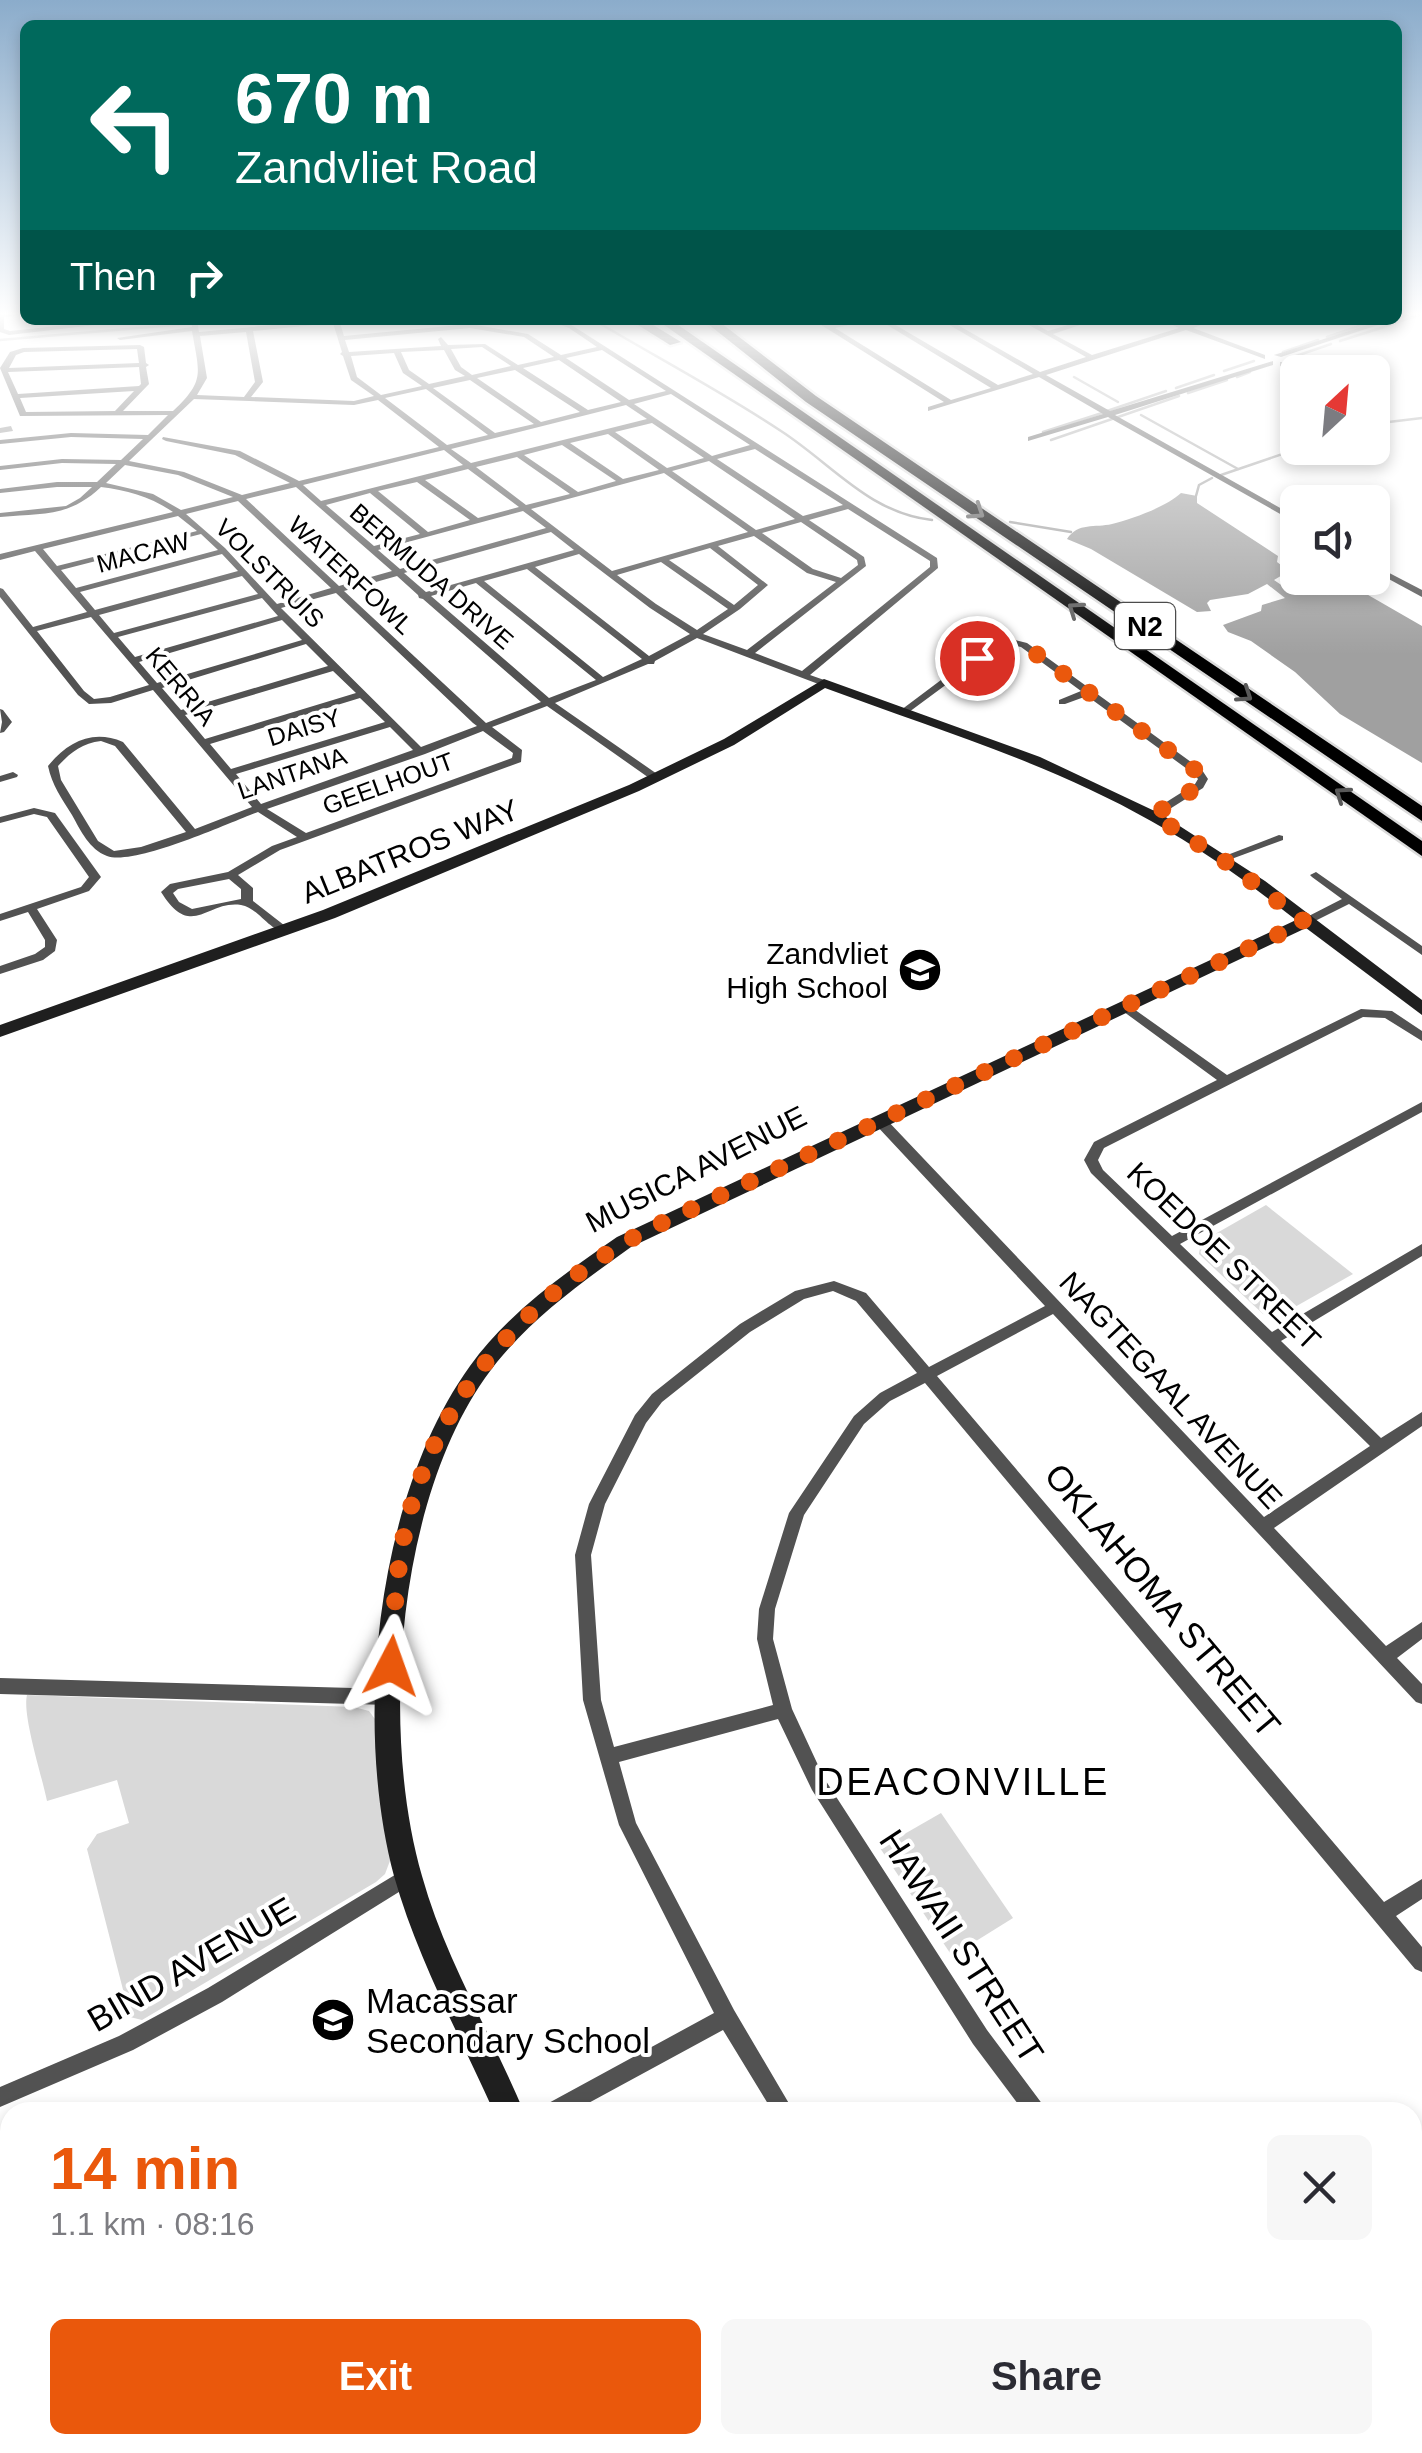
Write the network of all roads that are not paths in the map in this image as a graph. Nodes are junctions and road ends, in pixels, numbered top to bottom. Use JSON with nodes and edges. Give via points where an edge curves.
{"nodes":[{"id":1,"x":163,"y":426,"type":"edge"},
{"id":2,"x":416,"y":426,"type":"edge"},
{"id":3,"x":481,"y":426,"type":"edge"},
{"id":4,"x":529,"y":426,"type":"edge"},
{"id":5,"x":627,"y":426,"type":"edge"},
{"id":6,"x":663,"y":426,"type":"edge"},
{"id":7,"x":726,"y":426,"type":"edge"},
{"id":8,"x":813,"y":426,"type":"edge"},
{"id":9,"x":854,"y":426,"type":"edge"},
{"id":10,"x":1070,"y":426,"type":"edge"},
{"id":11,"x":1130,"y":426,"type":"edge"},
{"id":12,"x":609,"y":431,"type":"junction"},
{"id":13,"x":493,"y":435,"type":"junction"},
{"id":14,"x":152,"y":437,"type":"junction"},
{"id":15,"x":166,"y":439,"type":"dead end"},
{"id":16,"x":1031,"y":439,"type":"dead end"},
{"id":17,"x":0,"y":442,"type":"edge"},
{"id":18,"x":564,"y":443,"type":"junction"},
{"id":19,"x":756,"y":446,"type":"junction"},
{"id":20,"x":444,"y":448,"type":"junction"},
{"id":21,"x":518,"y":454,"type":"junction"},
{"id":22,"x":710,"y":458,"type":"junction"},
{"id":23,"x":126,"y":461,"type":"junction"},
{"id":24,"x":468,"y":466,"type":"junction"},
{"id":25,"x":0,"y":468,"type":"edge"},
{"id":26,"x":666,"y":471,"type":"junction"},
{"id":27,"x":420,"y":479,"type":"junction"},
{"id":28,"x":622,"y":482,"type":"junction"},
{"id":29,"x":296,"y":483,"type":"junction"},
{"id":30,"x":100,"y":484,"type":"junction"},
{"id":31,"x":0,"y":491,"type":"edge"},
{"id":32,"x":372,"y":491,"type":"junction"},
{"id":33,"x":576,"y":494,"type":"junction"},
{"id":34,"x":239,"y":498,"type":"junction"},
{"id":35,"x":318,"y":504,"type":"junction"},
{"id":36,"x":850,"y":506,"type":"junction"},
{"id":37,"x":524,"y":508,"type":"junction"},
{"id":38,"x":180,"y":512,"type":"junction"},
{"id":39,"x":1280,"y":512,"type":"edge"},
{"id":40,"x":0,"y":515,"type":"edge"},
{"id":41,"x":802,"y":520,"type":"junction"},
{"id":42,"x":476,"y":521,"type":"junction"},
{"id":43,"x":553,"y":529,"type":"junction"},
{"id":44,"x":201,"y":532,"type":"junction"},
{"id":45,"x":757,"y":532,"type":"junction"},
{"id":46,"x":426,"y":534,"type":"junction"},
{"id":47,"x":711,"y":545,"type":"junction"},
{"id":48,"x":37,"y":548,"type":"junction"},
{"id":49,"x":370,"y":550,"type":"junction"},
{"id":50,"x":580,"y":551,"type":"junction"},
{"id":51,"x":222,"y":552,"type":"junction"},
{"id":52,"x":0,"y":557,"type":"edge"},
{"id":53,"x":662,"y":559,"type":"junction"},
{"id":54,"x":530,"y":567,"type":"junction"},
{"id":55,"x":56,"y":569,"type":"junction"},
{"id":56,"x":242,"y":573,"type":"junction"},
{"id":57,"x":395,"y":573,"type":"junction"},
{"id":58,"x":610,"y":574,"type":"junction"},
{"id":59,"x":1390,"y":576,"type":"edge"},
{"id":60,"x":479,"y":581,"type":"junction"},
{"id":61,"x":841,"y":581,"type":"junction"},
{"id":62,"x":0,"y":590,"type":"edge"},
{"id":63,"x":336,"y":590,"type":"junction"},
{"id":64,"x":74,"y":591,"type":"junction"},
{"id":65,"x":1422,"y":594,"type":"edge"},
{"id":66,"x":263,"y":595,"type":"junction"},
{"id":67,"x":422,"y":596,"type":"junction"},
{"id":68,"x":276,"y":608,"type":"junction"},
{"id":69,"x":733,"y":609,"type":"junction"},
{"id":70,"x":93,"y":614,"type":"junction"},
{"id":71,"x":284,"y":616,"type":"junction"},
{"id":72,"x":997,"y":628,"type":"dead end"},
{"id":73,"x":31,"y":630,"type":"junction"},
{"id":74,"x":698,"y":635,"type":"junction"},
{"id":75,"x":112,"y":636,"type":"junction"},
{"id":76,"x":308,"y":641,"type":"junction"},
{"id":77,"x":1007,"y":642,"type":"junction"},
{"id":78,"x":748,"y":654,"type":"junction"},
{"id":79,"x":134,"y":661,"type":"junction"},
{"id":80,"x":651,"y":662,"type":"junction"},
{"id":81,"x":940,"y":664,"type":"dead end"},
{"id":82,"x":335,"y":668,"type":"junction"},
{"id":83,"x":960,"y":670,"type":"junction"},
{"id":84,"x":804,"y":675,"type":"junction"},
{"id":85,"x":604,"y":681,"type":"junction"},
{"id":86,"x":824,"y":683,"type":"junction"},
{"id":87,"x":155,"y":687,"type":"junction"},
{"id":88,"x":1088,"y":692,"type":"junction"},
{"id":89,"x":362,"y":694,"type":"junction"},
{"id":90,"x":547,"y":702,"type":"junction"},
{"id":91,"x":1062,"y":702,"type":"dead end"},
{"id":92,"x":0,"y":712,"type":"edge"},
{"id":93,"x":902,"y":713,"type":"junction"},
{"id":94,"x":178,"y":714,"type":"junction"},
{"id":95,"x":392,"y":723,"type":"junction"},
{"id":96,"x":484,"y":727,"type":"junction"},
{"id":97,"x":0,"y":730,"type":"edge"},
{"id":98,"x":203,"y":743,"type":"junction"},
{"id":99,"x":421,"y":752,"type":"junction"},
{"id":100,"x":229,"y":773,"type":"junction"},
{"id":101,"x":13,"y":775,"type":"dead end"},
{"id":102,"x":656,"y":778,"type":"junction"},
{"id":103,"x":0,"y":779,"type":"edge"},
{"id":104,"x":259,"y":808,"type":"junction"},
{"id":105,"x":1153,"y":815,"type":"junction"},
{"id":106,"x":1422,"y":815,"type":"edge"},
{"id":107,"x":0,"y":820,"type":"edge"},
{"id":108,"x":191,"y":831,"type":"junction"},
{"id":109,"x":305,"y":837,"type":"junction"},
{"id":110,"x":1279,"y":838,"type":"dead end"},
{"id":111,"x":1422,"y":850,"type":"edge"},
{"id":112,"x":1222,"y":859,"type":"junction"},
{"id":113,"x":231,"y":875,"type":"junction"},
{"id":114,"x":1316,"y":875,"type":"dead end"},
{"id":115,"x":1350,"y":900,"type":"junction"},
{"id":116,"x":246,"y":902,"type":"junction"},
{"id":117,"x":30,"y":908,"type":"junction"},
{"id":118,"x":0,"y":918,"type":"edge"},
{"id":119,"x":1305,"y":922,"type":"junction"},
{"id":120,"x":284,"y":931,"type":"junction"},
{"id":121,"x":1422,"y":951,"type":"edge"},
{"id":122,"x":0,"y":970,"type":"edge"},
{"id":123,"x":1124,"y":1006,"type":"junction"},
{"id":124,"x":1422,"y":1010,"type":"edge"},
{"id":125,"x":0,"y":1031,"type":"edge"},
{"id":126,"x":1422,"y":1036,"type":"edge"},
{"id":127,"x":1225,"y":1080,"type":"junction"},
{"id":128,"x":1422,"y":1106,"type":"edge"},
{"id":129,"x":880,"y":1121,"type":"junction"},
{"id":130,"x":1172,"y":1242,"type":"junction"},
{"id":131,"x":1422,"y":1249,"type":"edge"},
{"id":132,"x":1055,"y":1307,"type":"junction"},
{"id":133,"x":1270,"y":1340,"type":"junction"},
{"id":134,"x":926,"y":1375,"type":"junction"},
{"id":135,"x":1422,"y":1418,"type":"edge"},
{"id":136,"x":1380,"y":1445,"type":"junction"},
{"id":137,"x":1262,"y":1527,"type":"junction"},
{"id":138,"x":1422,"y":1629,"type":"edge"},
{"id":139,"x":1385,"y":1657,"type":"junction"},
{"id":140,"x":0,"y":1686,"type":"edge"},
{"id":141,"x":1422,"y":1696,"type":"edge"},
{"id":142,"x":389,"y":1697,"type":"junction"},
{"id":143,"x":782,"y":1710,"type":"junction"},
{"id":144,"x":608,"y":1756,"type":"junction"},
{"id":145,"x":408,"y":1876,"type":"junction"},
{"id":146,"x":1422,"y":1888,"type":"edge"},
{"id":147,"x":1383,"y":1914,"type":"junction"},
{"id":148,"x":1422,"y":1962,"type":"edge"},
{"id":149,"x":727,"y":2017,"type":"junction"},
{"id":150,"x":0,"y":2097,"type":"edge"},
{"id":151,"x":506,"y":2102,"type":"edge"},
{"id":152,"x":570,"y":2102,"type":"edge"},
{"id":153,"x":778,"y":2102,"type":"edge"},
{"id":154,"x":1029,"y":2102,"type":"edge"}],
"edges":[{"from":1,"to":14,"type":"street"},
{"from":2,"to":20,"type":"street"},
{"from":3,"to":13,"type":"street"},
{"from":4,"to":13,"type":"street"},
{"from":5,"to":12,"type":"street"},
{"from":6,"to":22,"type":"street"},
{"from":7,"to":19,"type":"street"},
{"from":111,"to":8,"type":"highway","number":"N2","one_way":true},
{"from":9,"to":106,"type":"highway","number":"N2","one_way":true},
{"from":10,"to":16,"type":"street"},
{"from":11,"to":39,"type":"street"},
{"from":12,"to":18,"type":"street"},
{"from":12,"to":26,"type":"street"},
{"from":13,"to":20,"type":"street"},
{"from":14,"to":17,"type":"street"},
{"from":14,"to":23,"type":"street"},
{"from":15,"to":29,"type":"street","name":"BERMUDA DRIVE","via":[[237,453]]},
{"from":18,"to":21,"type":"street"},
{"from":18,"to":28,"type":"street"},
{"from":19,"to":22,"type":"street"},
{"from":19,"to":36,"type":"street"},
{"from":20,"to":24,"type":"street"},
{"from":20,"to":29,"type":"street"},
{"from":21,"to":24,"type":"street"},
{"from":21,"to":33,"type":"street"},
{"from":22,"to":26,"type":"street"},
{"from":22,"to":41,"type":"street"},
{"from":23,"to":25,"type":"street","name":"WATERFOWL"},
{"from":23,"to":30,"type":"street"},
{"from":23,"to":34,"type":"street","name":"WATERFOWL","via":[[192,475]]},
{"from":24,"to":27,"type":"street"},
{"from":24,"to":37,"type":"street"},
{"from":26,"to":28,"type":"street"},
{"from":26,"to":45,"type":"street"},
{"from":27,"to":32,"type":"street"},
{"from":27,"to":42,"type":"street"},
{"from":28,"to":33,"type":"street"},
{"from":29,"to":34,"type":"street"},
{"from":29,"to":35,"type":"street","name":"BERMUDA DRIVE"},
{"from":30,"to":31,"type":"street","name":"VOLSTRUIS"},
{"from":30,"to":38,"type":"street","name":"VOLSTRUIS","via":[[148,494]]},
{"from":30,"to":40,"type":"street","via":[[68,508]]},
{"from":32,"to":35,"type":"street"},
{"from":32,"to":46,"type":"street"},
{"from":33,"to":37,"type":"street"},
{"from":34,"to":38,"type":"street"},
{"from":34,"to":63,"type":"street","name":"WATERFOWL"},
{"from":35,"to":49,"type":"street","name":"BERMUDA DRIVE"},
{"from":36,"to":41,"type":"street"},
{"from":36,"to":84,"type":"street","via":[[936,564]]},
{"from":37,"to":42,"type":"street"},
{"from":37,"to":43,"type":"street"},
{"from":38,"to":44,"type":"street","name":"VOLSTRUIS"},
{"from":38,"to":48,"type":"street"},
{"from":41,"to":45,"type":"street"},
{"from":41,"to":61,"type":"street","via":[[864,562]]},
{"from":42,"to":46,"type":"street"},
{"from":43,"to":50,"type":"street"},
{"from":43,"to":57,"type":"street"},
{"from":44,"to":51,"type":"street","name":"VOLSTRUIS"},
{"from":44,"to":55,"type":"street"},
{"from":45,"to":47,"type":"street"},
{"from":45,"to":61,"type":"street","via":[[810,570]]},
{"from":46,"to":49,"type":"street"},
{"from":47,"to":53,"type":"street"},
{"from":47,"to":69,"type":"street","name":"LANTANA","via":[[764,582]]},
{"from":48,"to":52,"type":"street"},
{"from":48,"to":55,"type":"street","name":"KERRIA"},
{"from":49,"to":57,"type":"street","name":"BERMUDA DRIVE"},
{"from":50,"to":54,"type":"street"},
{"from":50,"to":58,"type":"street"},
{"from":51,"to":56,"type":"street","name":"VOLSTRUIS"},
{"from":51,"to":64,"type":"street","name":"MACAW"},
{"from":53,"to":58,"type":"street"},
{"from":53,"to":69,"type":"street"},
{"from":54,"to":60,"type":"street"},
{"from":54,"to":80,"type":"street"},
{"from":55,"to":64,"type":"street","name":"KERRIA"},
{"from":56,"to":66,"type":"street","name":"VOLSTRUIS"},
{"from":56,"to":70,"type":"street"},
{"from":57,"to":63,"type":"street"},
{"from":57,"to":67,"type":"street","name":"BERMUDA DRIVE"},
{"from":58,"to":74,"type":"street"},
{"from":59,"to":65,"type":"street"},
{"from":60,"to":67,"type":"street"},
{"from":60,"to":85,"type":"street"},
{"from":61,"to":78,"type":"street"},
{"from":62,"to":73,"type":"street"},
{"from":63,"to":68,"type":"street"},
{"from":63,"to":96,"type":"street","name":"WATERFOWL"},
{"from":64,"to":70,"type":"street","name":"KERRIA"},
{"from":66,"to":68,"type":"street","name":"VOLSTRUIS"},
{"from":66,"to":75,"type":"street"},
{"from":67,"to":90,"type":"street","name":"BERMUDA DRIVE"},
{"from":68,"to":71,"type":"street","name":"VOLSTRUIS"},
{"from":69,"to":74,"type":"street","name":"LANTANA"},
{"from":70,"to":73,"type":"street"},
{"from":70,"to":75,"type":"street","name":"KERRIA"},
{"from":71,"to":76,"type":"street","name":"VOLSTRUIS"},
{"from":71,"to":79,"type":"street"},
{"from":72,"to":77,"type":"street"},
{"from":73,"to":87,"type":"street","via":[[92,702]]},
{"from":74,"to":78,"type":"street"},
{"from":74,"to":80,"type":"street","name":"LANTANA"},
{"from":75,"to":79,"type":"street","name":"KERRIA"},
{"from":76,"to":82,"type":"street","name":"VOLSTRUIS"},
{"from":76,"to":87,"type":"street"},
{"from":77,"to":83,"type":"street"},
{"from":77,"to":88,"type":"street","via":[[1024,645]]},
{"from":78,"to":84,"type":"street"},
{"from":79,"to":87,"type":"street","name":"KERRIA"},
{"from":80,"to":85,"type":"street","name":"LANTANA"},
{"from":81,"to":83,"type":"street"},
{"from":82,"to":89,"type":"street","name":"VOLSTRUIS"},
{"from":82,"to":94,"type":"street"},
{"from":83,"to":93,"type":"street"},
{"from":84,"to":86,"type":"street"},
{"from":85,"to":90,"type":"street","name":"LANTANA"},
{"from":86,"to":93,"type":"street"},
{"from":86,"to":102,"type":"street","name":"ALBATROS WAY"},
{"from":87,"to":94,"type":"street","name":"KERRIA"},
{"from":88,"to":91,"type":"street"},
{"from":88,"to":105,"type":"street","via":[[1203,779]]},
{"from":89,"to":95,"type":"street","name":"VOLSTRUIS"},
{"from":89,"to":98,"type":"street"},
{"from":90,"to":96,"type":"street","name":"LANTANA"},
{"from":90,"to":102,"type":"street","name":"BERMUDA DRIVE"},
{"from":92,"to":97,"type":"street","via":[[7,722]]},
{"from":93,"to":105,"type":"street"},
{"from":94,"to":98,"type":"street","name":"KERRIA"},
{"from":95,"to":99,"type":"street","name":"VOLSTRUIS"},
{"from":95,"to":100,"type":"street","name":"DAISY"},
{"from":96,"to":99,"type":"street","name":"LANTANA"},
{"from":96,"to":109,"type":"street","name":"GEELHOUT","via":[[518,752],[517,760]]},
{"from":98,"to":100,"type":"street","name":"KERRIA"},
{"from":99,"to":104,"type":"street","name":"LANTANA"},
{"from":100,"to":104,"type":"street","name":"KERRIA"},
{"from":101,"to":103,"type":"street"},
{"from":102,"to":120,"type":"street","name":"ALBATROS WAY"},
{"from":104,"to":108,"type":"street","name":"LANTANA"},
{"from":104,"to":109,"type":"street","name":"KERRIA"},
{"from":105,"to":112,"type":"street"},
{"from":107,"to":117,"type":"street","via":[[34,811],[51,815],[95,877],[85,888]]},
{"from":108,"to":108,"type":"street","name":"LANTANA","via":[[112,854],[94,843],[52,772],[59,759],[97,736],[120,744]]},
{"from":109,"to":113,"type":"street","name":"GEELHOUT"},
{"from":110,"to":112,"type":"street"},
{"from":112,"to":119,"type":"street"},
{"from":113,"to":116,"type":"street","via":[[247,888]]},
{"from":113,"to":116,"type":"street","name":"GEELHOUT","via":[[167,892],[186,913]]},
{"from":114,"to":115,"type":"street"},
{"from":115,"to":119,"type":"street"},
{"from":115,"to":121,"type":"street"},
{"from":116,"to":120,"type":"street"},
{"from":117,"to":118,"type":"street"},
{"from":117,"to":122,"type":"street","via":[[51,948]]},
{"from":119,"to":123,"type":"street","name":"MUSICA AVENUE"},
{"from":119,"to":124,"type":"street"},
{"from":120,"to":125,"type":"street","name":"ALBATROS WAY"},
{"from":123,"to":127,"type":"street"},
{"from":123,"to":129,"type":"street","name":"MUSICA AVENUE"},
{"from":126,"to":127,"type":"street","name":"KOEDOE STREET","via":[[1388,1014],[1362,1013]]},
{"from":127,"to":130,"type":"street","name":"KOEDOE STREET","via":[[1092,1155],[1098,1173]]},
{"from":128,"to":130,"type":"street"},
{"from":129,"to":132,"type":"street","name":"NAGTEGAAL AVENUE"},
{"from":129,"to":142,"type":"street","name":"MUSICA AVENUE","via":[[624,1242],[548,1296],[499,1344],[444,1423],[417,1486],[400,1568]]},
{"from":130,"to":133,"type":"street","name":"KOEDOE STREET"},
{"from":131,"to":133,"type":"street"},
{"from":132,"to":134,"type":"street","name":"HAWAII STREET"},
{"from":132,"to":137,"type":"street","name":"NAGTEGAAL AVENUE"},
{"from":133,"to":136,"type":"street","name":"KOEDOE STREET"},
{"from":134,"to":143,"type":"street","name":"HAWAII STREET","via":[[868,1410],[791,1527],[765,1624]]},
{"from":134,"to":144,"type":"street","name":"OKLAHOMA STREET","via":[[861,1296],[846,1288],[813,1289],[745,1328],[657,1398],[618,1461],[588,1526],[584,1555],[592,1700]]},
{"from":134,"to":147,"type":"street","name":"OKLAHOMA STREET"},
{"from":135,"to":136,"type":"street"},
{"from":136,"to":137,"type":"street"},
{"from":137,"to":139,"type":"street","name":"NAGTEGAAL AVENUE"},
{"from":138,"to":139,"type":"street"},
{"from":139,"to":141,"type":"street","name":"NAGTEGAAL AVENUE"},
{"from":140,"to":142,"type":"street"},
{"from":142,"to":145,"type":"street","name":"MUSICA AVENUE","via":[[392,1784]]},
{"from":143,"to":144,"type":"street"},
{"from":143,"to":154,"type":"street","name":"HAWAII STREET","via":[[853,1840]]},
{"from":144,"to":149,"type":"street","via":[[640,1855]]},
{"from":145,"to":150,"type":"street","name":"BIND AVENUE","via":[[126,2043]]},
{"from":145,"to":151,"type":"street","name":"MUSICA AVENUE"},
{"from":146,"to":147,"type":"street"},
{"from":147,"to":148,"type":"street","name":"OKLAHOMA STREET"},
{"from":149,"to":152,"type":"street"},
{"from":149,"to":153,"type":"street"}]}
